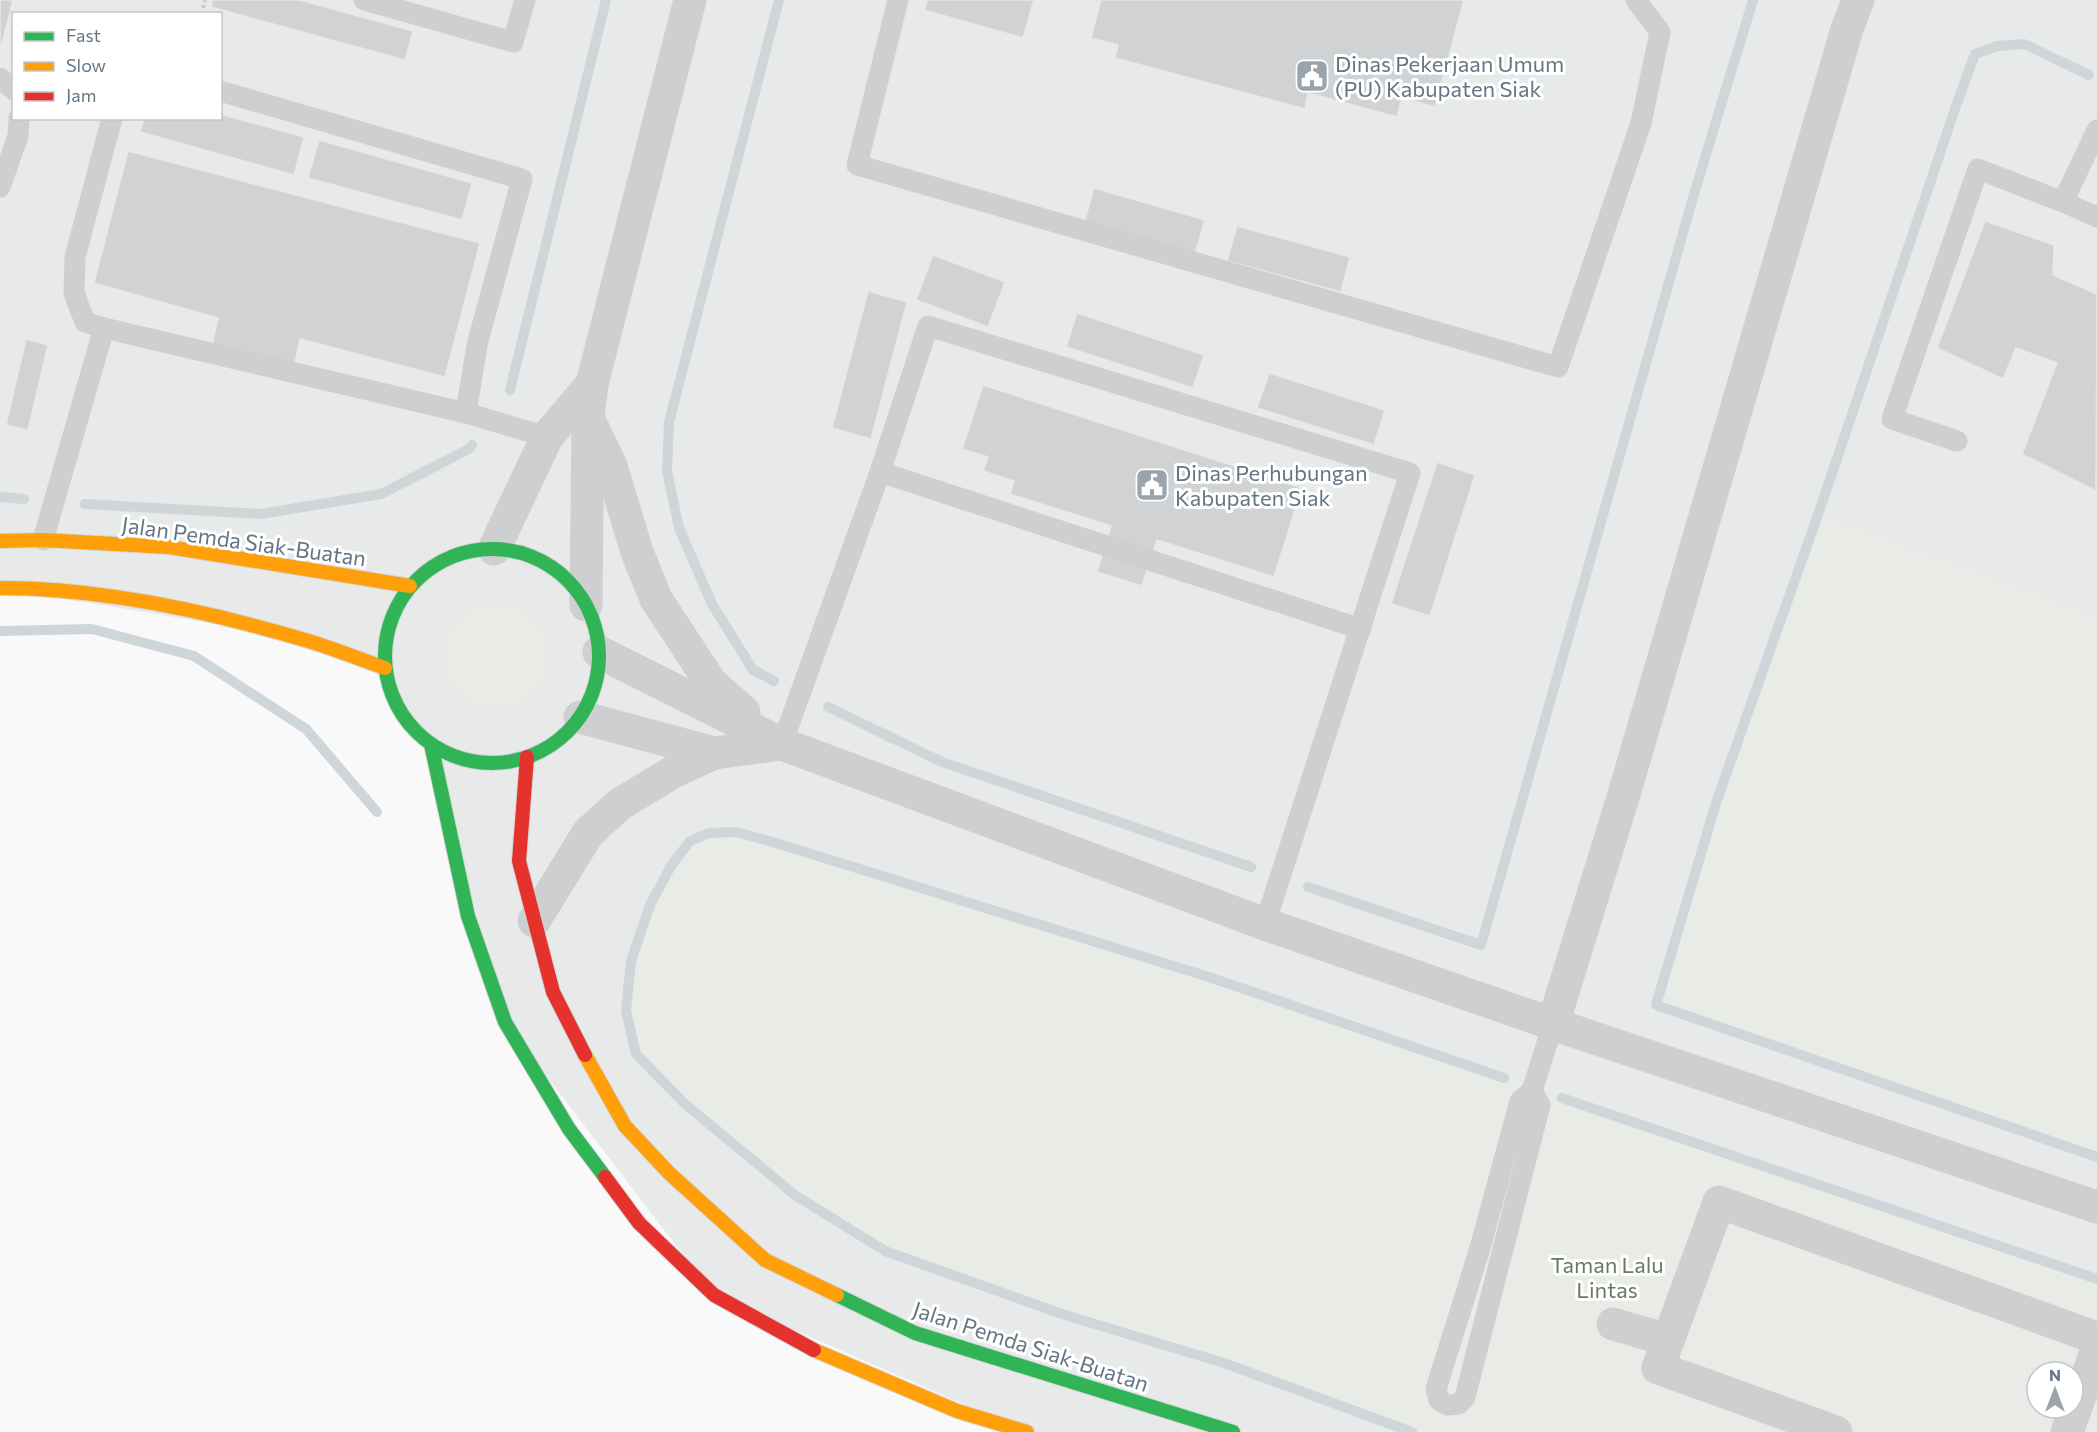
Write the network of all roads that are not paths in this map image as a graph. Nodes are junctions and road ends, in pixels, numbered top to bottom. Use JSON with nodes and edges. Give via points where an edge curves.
{"nodes":[{"id":1,"x":364,"y":0,"type":"edge"},
{"id":2,"x":525,"y":0,"type":"edge"},
{"id":3,"x":690,"y":0,"type":"edge"},
{"id":4,"x":898,"y":0,"type":"edge"},
{"id":5,"x":1636,"y":0,"type":"edge"},
{"id":6,"x":1858,"y":0,"type":"edge"},
{"id":7,"x":0,"y":78,"type":"edge"},
{"id":8,"x":12,"y":88,"type":"edge"},
{"id":9,"x":222,"y":92,"type":"edge"},
{"id":10,"x":19,"y":120,"type":"edge"},
{"id":11,"x":111,"y":120,"type":"edge"},
{"id":12,"x":2097,"y":130,"type":"edge"},
{"id":13,"x":0,"y":187,"type":"edge"},
{"id":14,"x":2063,"y":202,"type":"junction"},
{"id":15,"x":2097,"y":217,"type":"edge"},
{"id":16,"x":104,"y":328,"type":"junction"},
{"id":17,"x":592,"y":384,"type":"junction"},
{"id":18,"x":466,"y":413,"type":"junction"},
{"id":19,"x":588,"y":417,"type":"junction"},
{"id":20,"x":547,"y":437,"type":"junction"},
{"id":21,"x":1957,"y":441,"type":"dead end"},
{"id":22,"x":880,"y":472,"type":"junction"},
{"id":23,"x":43,"y":540,"type":"junction"},
{"id":24,"x":0,"y":541,"type":"edge"},
{"id":25,"x":494,"y":549,"type":"junction"},
{"id":26,"x":410,"y":586,"type":"junction"},
{"id":27,"x":0,"y":588,"type":"edge"},
{"id":28,"x":586,"y":605,"type":"junction"},
{"id":29,"x":1361,"y":628,"type":"junction"},
{"id":30,"x":599,"y":652,"type":"junction"},
{"id":31,"x":385,"y":668,"type":"junction"},
{"id":32,"x":580,"y":717,"type":"junction"},
{"id":33,"x":430,"y":744,"type":"junction"},
{"id":34,"x":782,"y":744,"type":"junction"},
{"id":35,"x":714,"y":753,"type":"junction"},
{"id":36,"x":527,"y":757,"type":"junction"},
{"id":37,"x":534,"y":921,"type":"junction"},
{"id":38,"x":1264,"y":924,"type":"junction"},
{"id":39,"x":1552,"y":1024,"type":"junction"},
{"id":40,"x":1532,"y":1091,"type":"junction"},
{"id":41,"x":2097,"y":1207,"type":"edge"},
{"id":42,"x":1613,"y":1324,"type":"dead end"},
{"id":43,"x":2097,"y":1338,"type":"edge"},
{"id":44,"x":1668,"y":1340,"type":"junction"},
{"id":45,"x":2097,"y":1349,"type":"edge"},
{"id":46,"x":1027,"y":1432,"type":"edge"},
{"id":47,"x":1233,"y":1432,"type":"edge"},
{"id":48,"x":1836,"y":1432,"type":"edge"},
{"id":49,"x":2067,"y":1432,"type":"edge"}],
"edges":[{"from":1,"to":2,"type":"lane","via":[[513,42]]},
{"from":3,"to":17,"type":"street"},
{"from":4,"to":5,"type":"lane","via":[[857,165],[1558,367],[1641,123],[1660,32]]},
{"from":6,"to":39,"type":"street","via":[[1843,40],[1625,791]]},
{"from":7,"to":8,"type":"lane"},
{"from":9,"to":18,"type":"lane","via":[[522,178],[477,345]]},
{"from":10,"to":13,"type":"lane","via":[[18,136]]},
{"from":11,"to":16,"type":"lane","via":[[75,257],[74,293],[85,322]]},
{"from":12,"to":14,"type":"lane"},
{"from":14,"to":15,"type":"lane"},
{"from":14,"to":21,"type":"lane","via":[[1978,170],[1892,419]]},
{"from":16,"to":18,"type":"lane"},
{"from":16,"to":23,"type":"lane"},
{"from":17,"to":19,"type":"street"},
{"from":17,"to":20,"type":"street"},
{"from":18,"to":20,"type":"lane"},
{"from":19,"to":28,"type":"street"},
{"from":19,"to":34,"type":"street","via":[[611,466],[656,599],[711,683]]},
{"from":20,"to":25,"type":"street"},
{"from":22,"to":29,"type":"lane"},
{"from":22,"to":29,"type":"lane","via":[[928,326],[1410,473]]},
{"from":22,"to":34,"type":"lane"},
{"from":23,"to":24,"type":"main road","name":"Jalan Pemda Siak-Buatan"},
{"from":23,"to":26,"type":"main road","name":"Jalan Pemda Siak-Buatan","via":[[169,548]]},
{"from":25,"to":26,"type":"main road","via":[[448,558]]},
{"from":25,"to":28,"type":"main road","via":[[547,564],[569,582]]},
{"from":26,"to":31,"type":"main road","via":[[389,624],[384,645]]},
{"from":27,"to":31,"type":"main road","via":[[43,588],[184,608],[300,638]]},
{"from":28,"to":30,"type":"main road","via":[[596,627]]},
{"from":29,"to":38,"type":"lane"},
{"from":30,"to":32,"type":"main road","via":[[598,674]]},
{"from":30,"to":34,"type":"street"},
{"from":31,"to":33,"type":"main road","via":[[399,711]]},
{"from":32,"to":35,"type":"street"},
{"from":32,"to":36,"type":"main road","via":[[557,741]]},
{"from":33,"to":36,"type":"main road","via":[[477,762],[502,763]]},
{"from":33,"to":46,"type":"main road","via":[[468,916],[505,1022],[569,1129],[639,1223],[714,1295],[805,1346],[957,1411]]},
{"from":34,"to":35,"type":"street"},
{"from":34,"to":38,"type":"street"},
{"from":35,"to":37,"type":"street","via":[[620,804],[588,833]]},
{"from":36,"to":37,"type":"main road","name":"Jalan Pemda Siak-Buatan","via":[[519,861]]},
{"from":37,"to":47,"type":"main road","name":"Jalan Pemda Siak-Buatan","via":[[553,992],[625,1126],[669,1173],[765,1260],[915,1333]]},
{"from":38,"to":39,"type":"street"},
{"from":39,"to":40,"type":"lane"},
{"from":39,"to":41,"type":"street"},
{"from":40,"to":40,"type":"lane","via":[[1540,1105],[1466,1396],[1459,1404],[1448,1405],[1439,1400],[1436,1389],[1520,1101]]},
{"from":42,"to":44,"type":"street"},
{"from":43,"to":44,"type":"street","via":[[1719,1202]]},
{"from":44,"to":48,"type":"street","via":[[1658,1368]]},
{"from":45,"to":49,"type":"street"}]}
